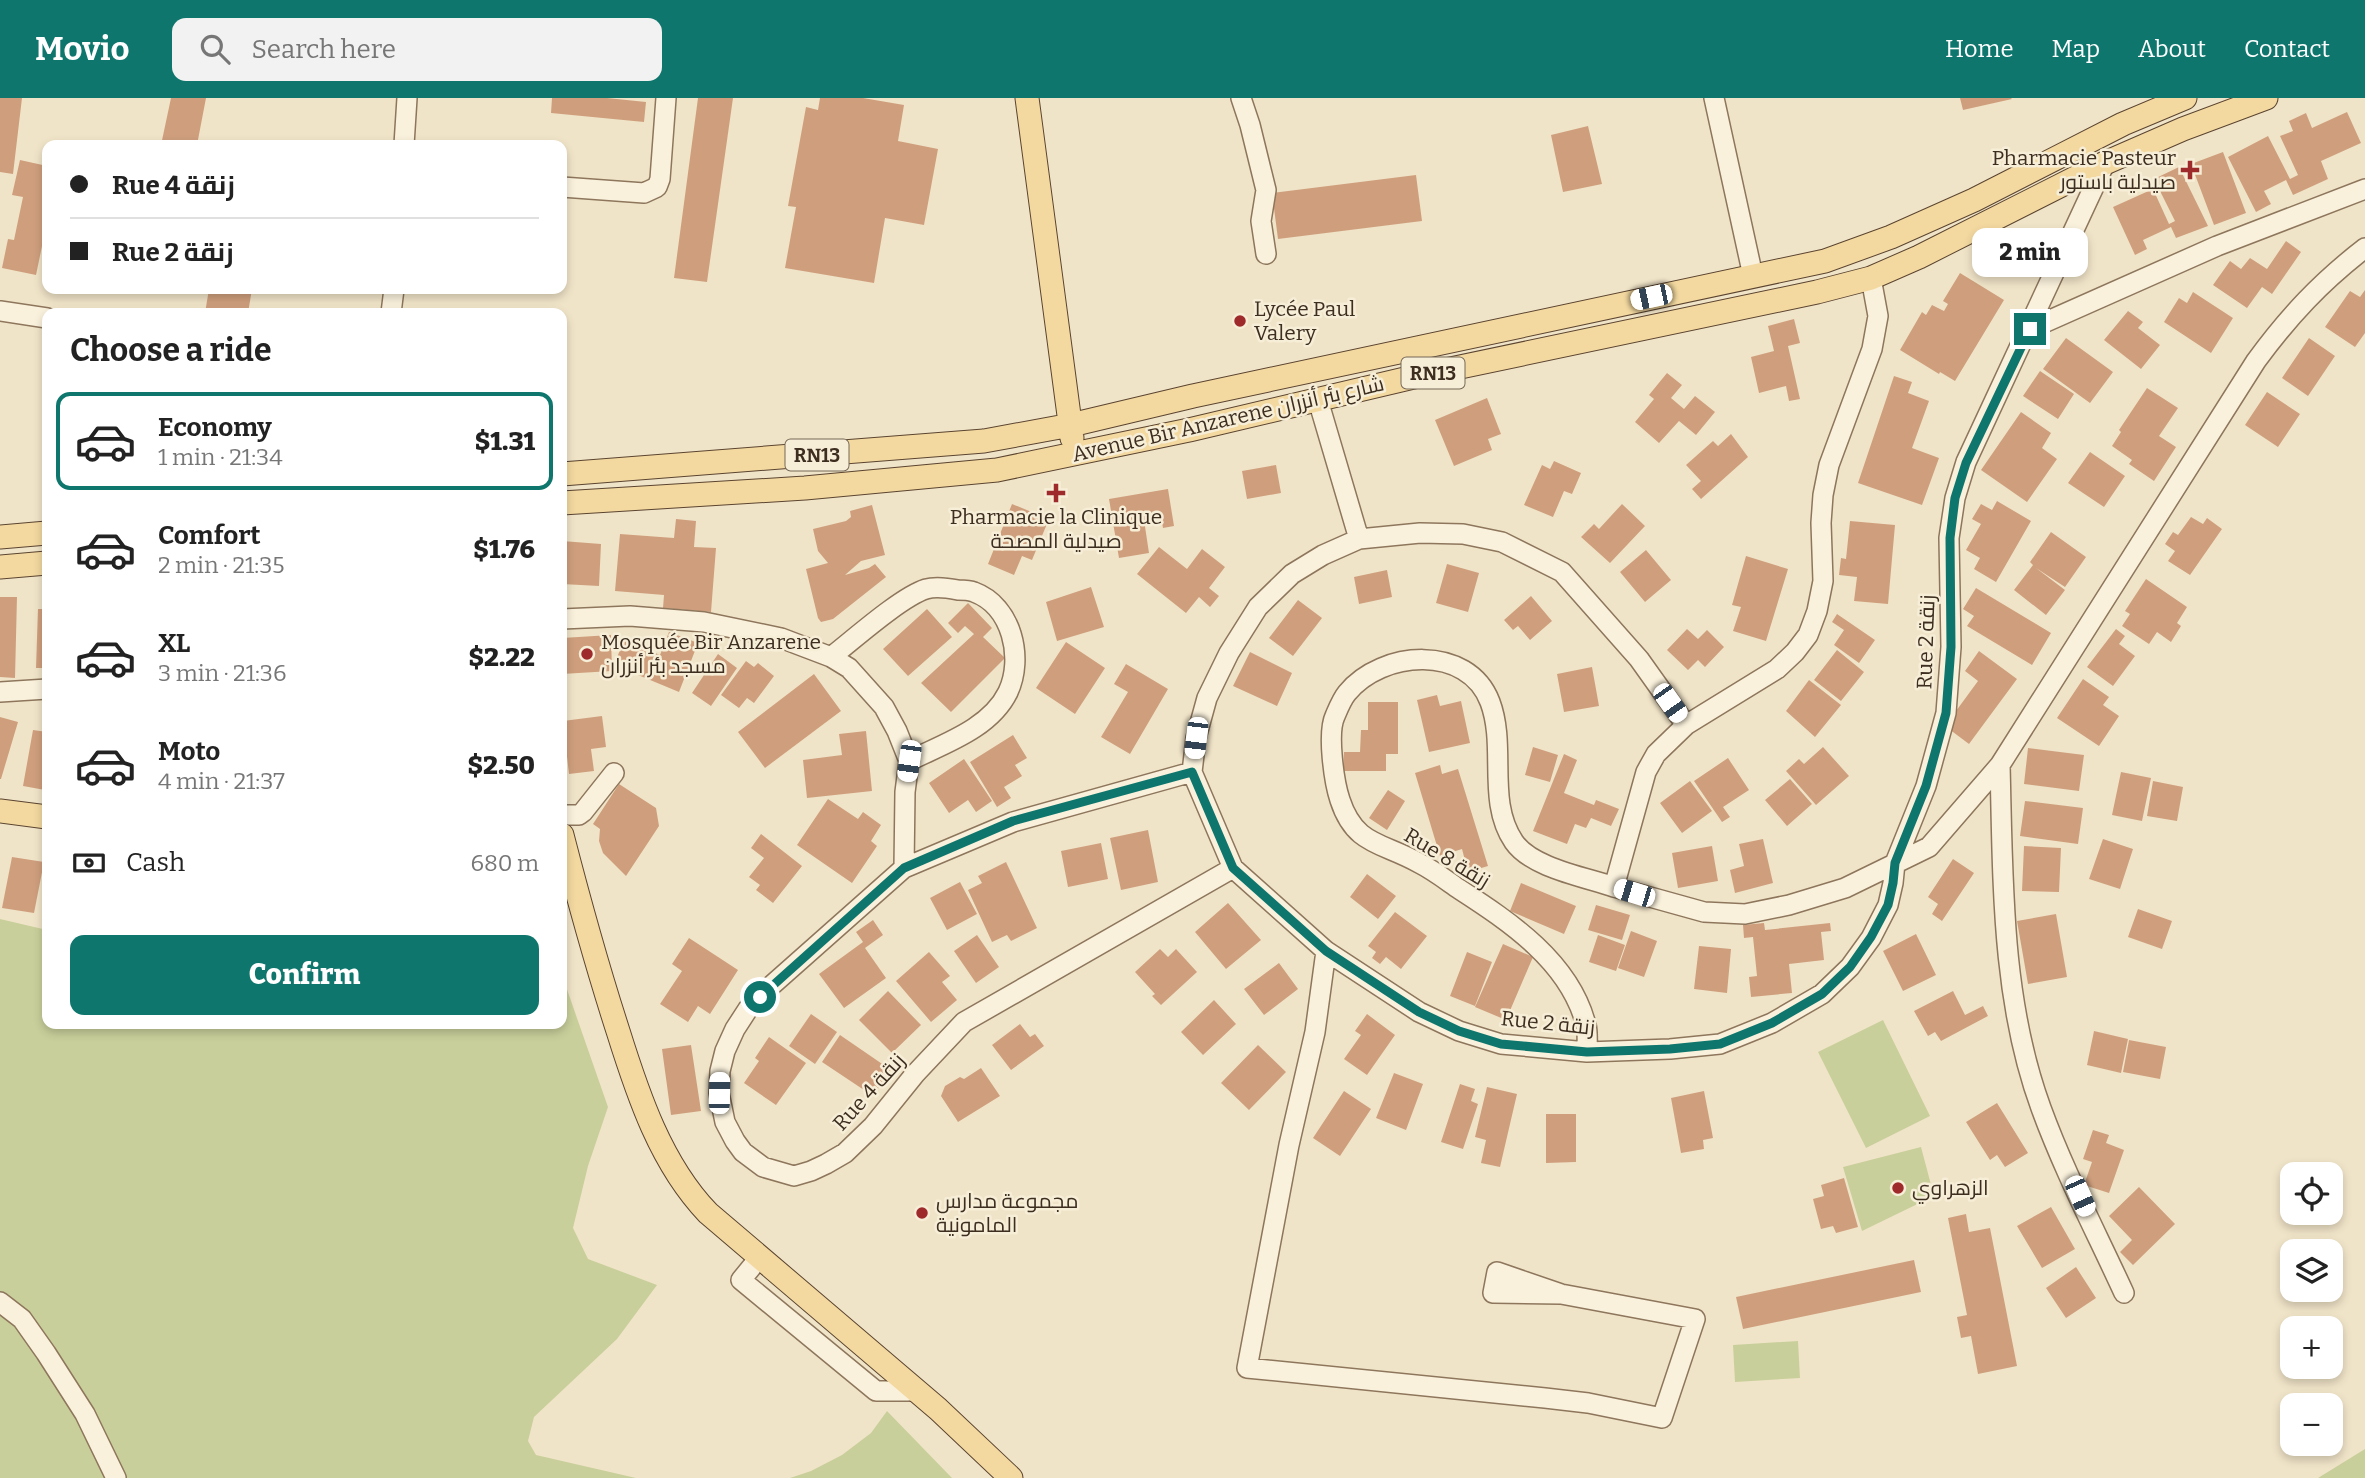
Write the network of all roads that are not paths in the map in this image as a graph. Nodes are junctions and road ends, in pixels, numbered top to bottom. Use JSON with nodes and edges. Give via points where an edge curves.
{"nodes":[{"id":1,"x":407,"y":98,"type":"edge"},
{"id":2,"x":666,"y":98,"type":"edge"},
{"id":3,"x":1027,"y":98,"type":"edge"},
{"id":4,"x":1241,"y":98,"type":"edge"},
{"id":5,"x":1714,"y":98,"type":"edge"},
{"id":6,"x":2185,"y":98,"type":"edge"},
{"id":7,"x":2266,"y":98,"type":"edge"},
{"id":8,"x":404,"y":140,"type":"edge"},
{"id":9,"x":2105,"y":163,"type":"junction"},
{"id":10,"x":567,"y":187,"type":"edge"},
{"id":11,"x":2365,"y":189,"type":"edge"},
{"id":12,"x":2365,"y":248,"type":"edge"},
{"id":13,"x":1266,"y":254,"type":"dead end"},
{"id":14,"x":1753,"y":276,"type":"junction"},
{"id":15,"x":1871,"y":278,"type":"junction"},
{"id":16,"x":0,"y":311,"type":"edge"},
{"id":17,"x":42,"y":317,"type":"edge"},
{"id":18,"x":2030,"y":329,"type":"junction"},
{"id":19,"x":1318,"y":400,"type":"junction"},
{"id":20,"x":1071,"y":425,"type":"junction"},
{"id":21,"x":1073,"y":453,"type":"junction"},
{"id":22,"x":567,"y":474,"type":"edge"},
{"id":23,"x":567,"y":503,"type":"edge"},
{"id":24,"x":42,"y":533,"type":"edge"},
{"id":25,"x":0,"y":537,"type":"edge"},
{"id":26,"x":1359,"y":538,"type":"junction"},
{"id":27,"x":42,"y":563,"type":"edge"},
{"id":28,"x":0,"y":567,"type":"edge"},
{"id":29,"x":567,"y":619,"type":"edge"},
{"id":30,"x":831,"y":657,"type":"junction"},
{"id":31,"x":42,"y":689,"type":"edge"},
{"id":32,"x":0,"y":692,"type":"edge"},
{"id":33,"x":1686,"y":725,"type":"junction"},
{"id":34,"x":909,"y":761,"type":"junction"},
{"id":35,"x":2000,"y":765,"type":"junction"},
{"id":36,"x":1192,"y":772,"type":"junction"},
{"id":37,"x":614,"y":773,"type":"dead end"},
{"id":38,"x":0,"y":811,"type":"edge"},
{"id":39,"x":567,"y":814,"type":"edge"},
{"id":40,"x":42,"y":816,"type":"edge"},
{"id":41,"x":567,"y":854,"type":"edge"},
{"id":42,"x":1895,"y":863,"type":"junction"},
{"id":43,"x":904,"y":868,"type":"junction"},
{"id":44,"x":1233,"y":868,"type":"junction"},
{"id":45,"x":1614,"y":887,"type":"junction"},
{"id":46,"x":567,"y":909,"type":"edge"},
{"id":47,"x":590,"y":941,"type":"junction"},
{"id":48,"x":1326,"y":951,"type":"junction"},
{"id":49,"x":1587,"y":1052,"type":"junction"},
{"id":50,"x":2124,"y":1293,"type":"dead end"},
{"id":51,"x":1561,"y":1294,"type":"dead end"},
{"id":52,"x":0,"y":1302,"type":"edge"},
{"id":53,"x":116,"y":1478,"type":"edge"},
{"id":54,"x":1011,"y":1478,"type":"edge"}],
"edges":[{"from":1,"to":8,"type":"street"},
{"from":2,"to":10,"type":"street","via":[[657,187],[644,193]]},
{"from":3,"to":20,"type":"main road"},
{"from":4,"to":13,"type":"street","via":[[1266,190],[1261,221]]},
{"from":5,"to":14,"type":"street"},
{"from":6,"to":14,"type":"main road","name":"Avenue Bir Anzarene شارع بئر أنزران","number":"RN13","via":[[1891,237],[1825,261]]},
{"from":7,"to":9,"type":"main road","name":"Avenue Bir Anzarene شارع بئر أنزران","number":"RN13"},
{"from":9,"to":15,"type":"main road","name":"Avenue Bir Anzarene شارع بئر أنزران","number":"RN13"},
{"from":9,"to":18,"type":"street","name":"Rue 2 زنقة"},
{"from":11,"to":18,"type":"street","via":[[2217,246]]},
{"from":12,"to":35,"type":"street","name":"Rue 8 زنقة","via":[[2321,283],[2256,360]]},
{"from":14,"to":20,"type":"main road","name":"Avenue Bir Anzarene شارع بئر أنزران","number":"RN13"},
{"from":15,"to":19,"type":"main road","name":"Avenue Bir Anzarene شارع بئر أنزران","number":"RN13"},
{"from":15,"to":33,"type":"street","via":[[1878,316],[1872,349],[1829,465],[1821,523],[1823,581],[1808,635],[1777,669]]},
{"from":16,"to":17,"type":"street"},
{"from":18,"to":42,"type":"street","name":"Rue 2 زنقة","via":[[1966,463],[1955,498],[1946,713],[1926,786]]},
{"from":19,"to":21,"type":"main road","name":"Avenue Bir Anzarene شارع بئر أنزران","number":"RN13"},
{"from":19,"to":26,"type":"street"},
{"from":20,"to":21,"type":"main road"},
{"from":20,"to":22,"type":"main road","name":"Avenue Bir Anzarene شارع بئر أنزران","number":"RN13","via":[[984,441]]},
{"from":21,"to":23,"type":"main road","name":"Avenue Bir Anzarene شارع بئر أنزران","number":"RN13","via":[[997,470]]},
{"from":24,"to":25,"type":"main road"},
{"from":26,"to":33,"type":"street","via":[[1463,534],[1502,542],[1562,572],[1639,659]]},
{"from":26,"to":36,"type":"street","via":[[1292,574],[1258,607],[1228,653],[1208,698]]},
{"from":27,"to":28,"type":"main road"},
{"from":29,"to":30,"type":"street","via":[[630,616],[704,622],[781,638]]},
{"from":30,"to":34,"type":"street","via":[[849,668],[884,707]]},
{"from":30,"to":34,"type":"street","via":[[928,589],[974,592],[1002,613],[1016,664],[1007,694],[974,729]]},
{"from":31,"to":32,"type":"street"},
{"from":33,"to":45,"type":"street","via":[[1656,754],[1646,772]]},
{"from":34,"to":43,"type":"street"},
{"from":35,"to":42,"type":"street","name":"Rue 8 زنقة","via":[[1929,848]]},
{"from":35,"to":50,"type":"street","via":[[2005,920],[2011,985],[2026,1057],[2041,1108]]},
{"from":36,"to":43,"type":"street","name":"Rue 4 زنقة","via":[[1013,821]]},
{"from":36,"to":44,"type":"street","name":"Rue 2 زنقة"},
{"from":37,"to":39,"type":"street","via":[[583,812]]},
{"from":38,"to":40,"type":"main road"},
{"from":41,"to":47,"type":"main road"},
{"from":42,"to":45,"type":"street","name":"Rue 8 زنقة","via":[[1845,888],[1745,914],[1704,912]]},
{"from":42,"to":49,"type":"street","name":"Rue 2 زنقة","via":[[1888,905],[1871,937],[1850,967],[1822,994],[1772,1023],[1720,1044]]},
{"from":43,"to":44,"type":"street","name":"Rue 4 زنقة","via":[[772,985],[735,1029],[720,1071],[722,1106],[735,1141],[763,1167],[794,1176],[845,1153],[964,1022]]},
{"from":44,"to":48,"type":"street","name":"Rue 2 زنقة"},
{"from":45,"to":49,"type":"street","name":"Rue 8 زنقة","via":[[1535,860],[1514,842],[1502,815],[1499,750],[1490,702],[1475,680],[1455,665],[1411,659],[1365,677],[1347,693],[1333,720],[1332,755],[1346,819],[1362,837],[1418,862],[1517,929],[1542,952],[1576,999],[1587,1027]]},
{"from":46,"to":47,"type":"main road"},
{"from":47,"to":54,"type":"main road","via":[[631,1073],[659,1138],[693,1198]]},
{"from":48,"to":49,"type":"street","name":"Rue 2 زنقة","via":[[1419,1012],[1459,1031],[1501,1044]]},
{"from":48,"to":51,"type":"street","via":[[1315,1032],[1247,1368],[1588,1403],[1662,1418],[1695,1319]]},
{"from":52,"to":53,"type":"street","via":[[22,1319],[46,1353],[85,1414]]}]}
